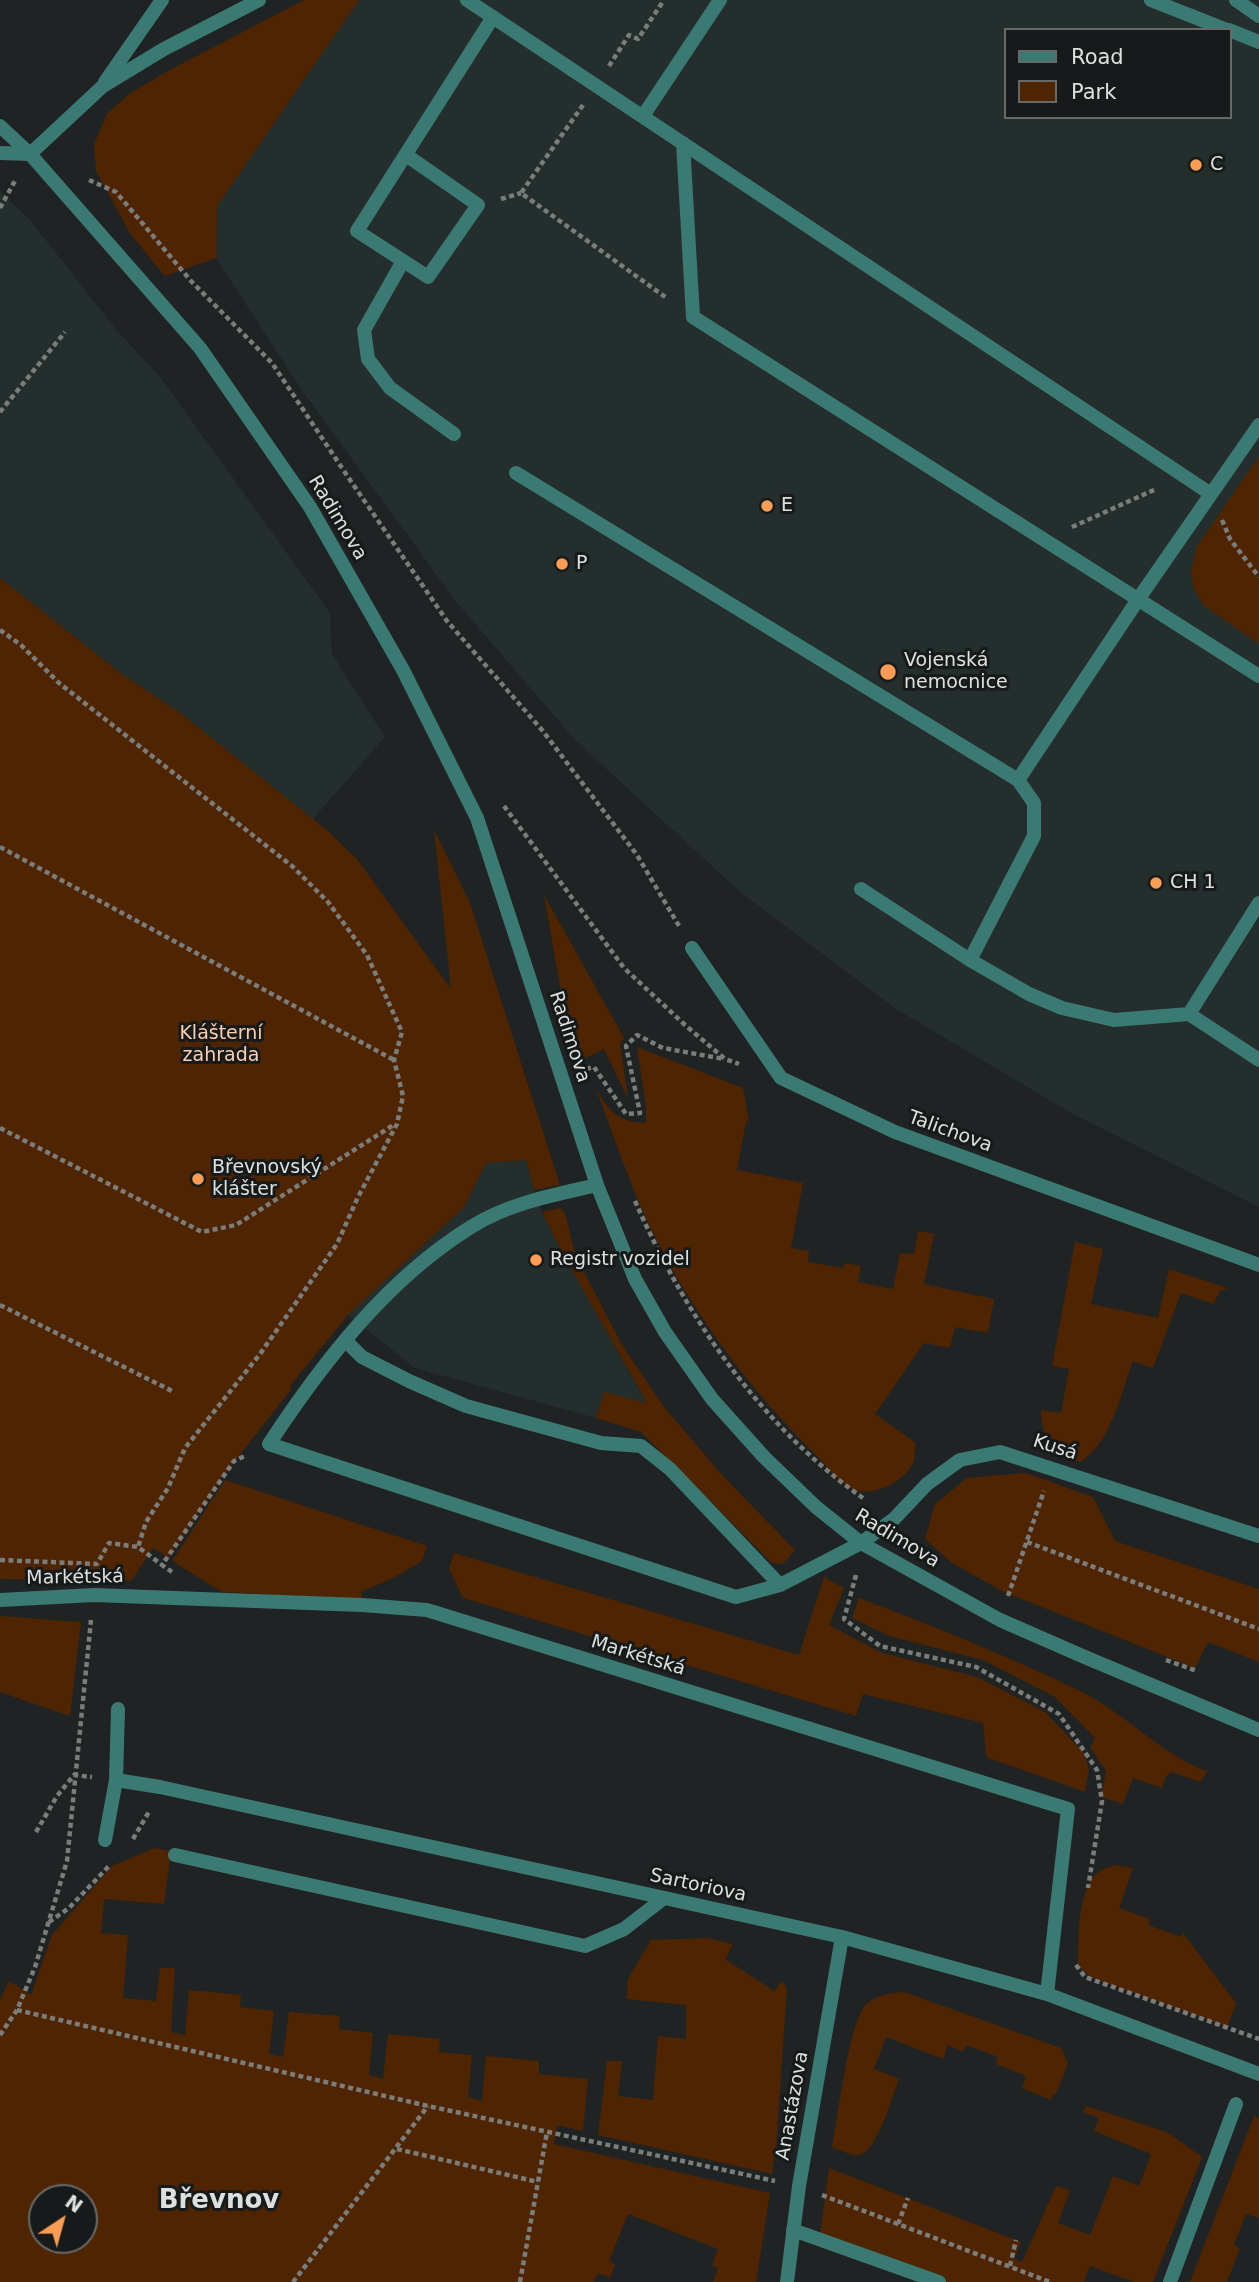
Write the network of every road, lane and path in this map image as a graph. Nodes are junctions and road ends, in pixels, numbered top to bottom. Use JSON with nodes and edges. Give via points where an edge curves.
{"nodes":[{"id":1,"x":162,"y":0,"type":"edge"},
{"id":2,"x":259,"y":0,"type":"edge"},
{"id":3,"x":467,"y":0,"type":"edge"},
{"id":4,"x":664,"y":0,"type":"edge"},
{"id":5,"x":720,"y":0,"type":"edge"},
{"id":6,"x":1151,"y":0,"type":"edge"},
{"id":7,"x":1236,"y":0,"type":"edge"},
{"id":8,"x":1259,"y":16,"type":"edge"},
{"id":9,"x":493,"y":17,"type":"junction"},
{"id":10,"x":1223,"y":28,"type":"edge"},
{"id":11,"x":1231,"y":31,"type":"edge"},
{"id":12,"x":1259,"y":42,"type":"edge"},
{"id":13,"x":103,"y":86,"type":"junction"},
{"id":14,"x":596,"y":86,"type":"junction"},
{"id":15,"x":643,"y":116,"type":"junction"},
{"id":16,"x":0,"y":126,"type":"edge"},
{"id":17,"x":683,"y":143,"type":"junction"},
{"id":18,"x":0,"y":153,"type":"edge"},
{"id":19,"x":30,"y":154,"type":"junction"},
{"id":20,"x":406,"y":155,"type":"junction"},
{"id":21,"x":79,"y":176,"type":"dead end"},
{"id":22,"x":403,"y":261,"type":"junction"},
{"id":23,"x":693,"y":317,"type":"junction"},
{"id":24,"x":65,"y":332,"type":"dead end"},
{"id":25,"x":0,"y":412,"type":"edge"},
{"id":26,"x":1259,"y":425,"type":"edge"},
{"id":27,"x":454,"y":434,"type":"dead end"},
{"id":28,"x":516,"y":474,"type":"dead end"},
{"id":29,"x":1184,"y":476,"type":"junction"},
{"id":30,"x":1211,"y":494,"type":"junction"},
{"id":31,"x":1045,"y":540,"type":"junction"},
{"id":32,"x":1259,"y":577,"type":"edge"},
{"id":33,"x":1139,"y":598,"type":"junction"},
{"id":34,"x":0,"y":630,"type":"edge"},
{"id":35,"x":1259,"y":676,"type":"edge"},
{"id":36,"x":1017,"y":780,"type":"junction"},
{"id":37,"x":504,"y":806,"type":"dead end"},
{"id":38,"x":0,"y":847,"type":"edge"},
{"id":39,"x":861,"y":889,"type":"dead end"},
{"id":40,"x":1259,"y":903,"type":"edge"},
{"id":41,"x":692,"y":948,"type":"joint"},
{"id":42,"x":970,"y":960,"type":"junction"},
{"id":43,"x":1189,"y":1014,"type":"junction"},
{"id":44,"x":725,"y":1059,"type":"junction"},
{"id":45,"x":1259,"y":1059,"type":"edge"},
{"id":46,"x":394,"y":1060,"type":"junction"},
{"id":47,"x":562,"y":1075,"type":"junction"},
{"id":48,"x":781,"y":1078,"type":"junction"},
{"id":49,"x":397,"y":1124,"type":"junction"},
{"id":50,"x":0,"y":1128,"type":"edge"},
{"id":51,"x":597,"y":1185,"type":"junction"},
{"id":52,"x":632,"y":1196,"type":"dead end"},
{"id":53,"x":1259,"y":1265,"type":"edge"},
{"id":54,"x":0,"y":1305,"type":"edge"},
{"id":55,"x":346,"y":1341,"type":"junction"},
{"id":56,"x":174,"y":1392,"type":"dead end"},
{"id":57,"x":269,"y":1444,"type":"junction"},
{"id":58,"x":1052,"y":1467,"type":"junction"},
{"id":59,"x":863,"y":1498,"type":"dead end"},
{"id":60,"x":1259,"y":1536,"type":"edge"},
{"id":61,"x":1027,"y":1542,"type":"junction"},
{"id":62,"x":861,"y":1544,"type":"junction"},
{"id":63,"x":138,"y":1546,"type":"junction"},
{"id":64,"x":0,"y":1560,"type":"edge"},
{"id":65,"x":162,"y":1565,"type":"junction"},
{"id":66,"x":780,"y":1585,"type":"junction"},
{"id":67,"x":94,"y":1595,"type":"junction"},
{"id":68,"x":0,"y":1600,"type":"edge"},
{"id":69,"x":210,"y":1600,"type":"junction"},
{"id":70,"x":1000,"y":1620,"type":"junction"},
{"id":71,"x":1259,"y":1629,"type":"edge"},
{"id":72,"x":118,"y":1709,"type":"dead end"},
{"id":73,"x":1259,"y":1730,"type":"edge"},
{"id":74,"x":74,"y":1775,"type":"junction"},
{"id":75,"x":116,"y":1780,"type":"junction"},
{"id":76,"x":36,"y":1832,"type":"dead end"},
{"id":77,"x":105,"y":1840,"type":"dead end"},
{"id":78,"x":175,"y":1855,"type":"dead end"},
{"id":79,"x":1087,"y":1896,"type":"dead end"},
{"id":80,"x":664,"y":1898,"type":"junction"},
{"id":81,"x":842,"y":1937,"type":"junction"},
{"id":82,"x":1076,"y":1964,"type":"dead end"},
{"id":83,"x":1047,"y":1994,"type":"junction"},
{"id":84,"x":17,"y":2010,"type":"junction"},
{"id":85,"x":0,"y":2035,"type":"edge"},
{"id":86,"x":1259,"y":2039,"type":"edge"},
{"id":87,"x":1259,"y":2074,"type":"edge"},
{"id":88,"x":1236,"y":2104,"type":"dead end"},
{"id":89,"x":428,"y":2106,"type":"junction"},
{"id":90,"x":547,"y":2132,"type":"junction"},
{"id":91,"x":397,"y":2149,"type":"junction"},
{"id":92,"x":538,"y":2182,"type":"junction"},
{"id":93,"x":783,"y":2182,"type":"dead end"},
{"id":94,"x":821,"y":2194,"type":"dead end"},
{"id":95,"x":908,"y":2198,"type":"dead end"},
{"id":96,"x":898,"y":2224,"type":"junction"},
{"id":97,"x":793,"y":2230,"type":"junction"},
{"id":98,"x":1016,"y":2240,"type":"dead end"},
{"id":99,"x":1010,"y":2266,"type":"junction"},
{"id":100,"x":293,"y":2282,"type":"edge"},
{"id":101,"x":520,"y":2282,"type":"edge"},
{"id":102,"x":787,"y":2282,"type":"edge"},
{"id":103,"x":939,"y":2282,"type":"edge"},
{"id":104,"x":1050,"y":2282,"type":"edge"},
{"id":105,"x":1170,"y":2282,"type":"edge"}],
"edges":[{"from":1,"to":13,"type":"street"},
{"from":2,"to":13,"type":"street"},
{"from":3,"to":9,"type":"street"},
{"from":4,"to":14,"type":"path","via":[[638,39],[629,35]]},
{"from":5,"to":15,"type":"street"},
{"from":6,"to":10,"type":"street"},
{"from":7,"to":8,"type":"street"},
{"from":9,"to":14,"type":"street"},
{"from":9,"to":20,"type":"street"},
{"from":11,"to":12,"type":"street"},
{"from":13,"to":19,"type":"street"},
{"from":14,"to":15,"type":"street"},
{"from":14,"to":23,"type":"path","via":[[521,193]]},
{"from":15,"to":17,"type":"street"},
{"from":16,"to":19,"type":"street","name":"Radimova"},
{"from":17,"to":23,"type":"street"},
{"from":17,"to":29,"type":"street"},
{"from":18,"to":19,"type":"street"},
{"from":19,"to":47,"type":"street","name":"Radimova","via":[[200,348],[310,507],[403,670],[477,818]]},
{"from":20,"to":22,"type":"street","via":[[357,231]]},
{"from":20,"to":22,"type":"street","via":[[478,205],[428,277]]},
{"from":21,"to":41,"type":"path","via":[[116,192],[191,281],[272,363],[447,621],[542,730],[637,855]]},
{"from":22,"to":27,"type":"street","via":[[364,330],[368,359],[390,388]]},
{"from":23,"to":31,"type":"street"},
{"from":24,"to":25,"type":"path"},
{"from":26,"to":30,"type":"street"},
{"from":28,"to":36,"type":"street"},
{"from":29,"to":30,"type":"street"},
{"from":29,"to":31,"type":"path"},
{"from":30,"to":32,"type":"path","via":[[1230,539]]},
{"from":30,"to":33,"type":"street"},
{"from":31,"to":33,"type":"street"},
{"from":33,"to":35,"type":"street"},
{"from":33,"to":36,"type":"street"},
{"from":34,"to":46,"type":"path","via":[[60,683],[292,866],[328,902],[367,955],[402,1032]]},
{"from":36,"to":42,"type":"street","via":[[1034,803],[1034,836]]},
{"from":37,"to":44,"type":"path","via":[[624,968]]},
{"from":38,"to":46,"type":"path"},
{"from":39,"to":42,"type":"street"},
{"from":40,"to":43,"type":"street"},
{"from":41,"to":48,"type":"street"},
{"from":42,"to":43,"type":"street","via":[[1062,1008],[1114,1020]]},
{"from":43,"to":45,"type":"street"},
{"from":44,"to":47,"type":"path","via":[[663,1048],[637,1035],[626,1046],[640,1112],[626,1114],[594,1067]]},
{"from":44,"to":48,"type":"path"},
{"from":46,"to":49,"type":"path","via":[[403,1096]]},
{"from":47,"to":51,"type":"street","name":"Radimova"},
{"from":48,"to":53,"type":"street","name":"Talichova","via":[[895,1132]]},
{"from":49,"to":50,"type":"path","via":[[236,1225],[202,1232]]},
{"from":49,"to":63,"type":"path","via":[[337,1244],[260,1354],[186,1448]]},
{"from":51,"to":55,"type":"street","via":[[522,1204],[471,1226],[389,1292]]},
{"from":51,"to":62,"type":"street","name":"Radimova","via":[[635,1279],[712,1399],[764,1457]]},
{"from":52,"to":59,"type":"path","via":[[684,1298],[730,1367],[770,1414],[836,1479]]},
{"from":54,"to":56,"type":"path"},
{"from":55,"to":57,"type":"street","via":[[309,1384]]},
{"from":55,"to":66,"type":"street","via":[[362,1357],[466,1406],[601,1443],[641,1446],[670,1469]]},
{"from":57,"to":65,"type":"path","via":[[234,1461]]},
{"from":57,"to":66,"type":"street","name":"Kusá","via":[[736,1597]]},
{"from":58,"to":60,"type":"street","name":"Kusá"},
{"from":58,"to":61,"type":"path"},
{"from":58,"to":62,"type":"street","name":"Kusá","via":[[1000,1452],[960,1460]]},
{"from":61,"to":70,"type":"path"},
{"from":61,"to":71,"type":"path"},
{"from":62,"to":66,"type":"street","name":"Kusá"},
{"from":62,"to":70,"type":"street","name":"Radimova"},
{"from":62,"to":79,"type":"path","via":[[844,1619],[880,1646],[976,1667],[1059,1714],[1097,1770],[1102,1801]]},
{"from":63,"to":64,"type":"path","via":[[109,1543],[97,1564]]},
{"from":63,"to":65,"type":"path"},
{"from":65,"to":69,"type":"path"},
{"from":67,"to":68,"type":"street","name":"Markétská"},
{"from":67,"to":69,"type":"street","name":"Markétská"},
{"from":67,"to":74,"type":"path"},
{"from":69,"to":83,"type":"street","name":"Markétská","via":[[427,1610],[1068,1809]]},
{"from":70,"to":73,"type":"street","name":"Radimova"},
{"from":72,"to":75,"type":"street"},
{"from":74,"to":76,"type":"path"},
{"from":74,"to":84,"type":"path","via":[[67,1861]]},
{"from":75,"to":77,"type":"street"},
{"from":75,"to":80,"type":"street","name":"Sartoriova"},
{"from":78,"to":80,"type":"street","via":[[585,1945],[624,1929]]},
{"from":80,"to":81,"type":"street","name":"Sartoriova"},
{"from":81,"to":83,"type":"street","name":"Sartoriova"},
{"from":81,"to":97,"type":"street","name":"Anastázova"},
{"from":82,"to":86,"type":"path","via":[[1085,1977]]},
{"from":83,"to":87,"type":"street","name":"Sartoriova"},
{"from":84,"to":85,"type":"path"},
{"from":84,"to":89,"type":"path"},
{"from":88,"to":105,"type":"street"},
{"from":89,"to":90,"type":"path"},
{"from":89,"to":91,"type":"path"},
{"from":90,"to":92,"type":"path"},
{"from":90,"to":93,"type":"path"},
{"from":91,"to":92,"type":"path"},
{"from":91,"to":100,"type":"path"},
{"from":92,"to":101,"type":"path"},
{"from":94,"to":96,"type":"path"},
{"from":95,"to":96,"type":"path"},
{"from":96,"to":99,"type":"path"},
{"from":97,"to":102,"type":"street","name":"Anastázova"},
{"from":97,"to":103,"type":"street"},
{"from":98,"to":99,"type":"path"},
{"from":99,"to":104,"type":"path"}]}
